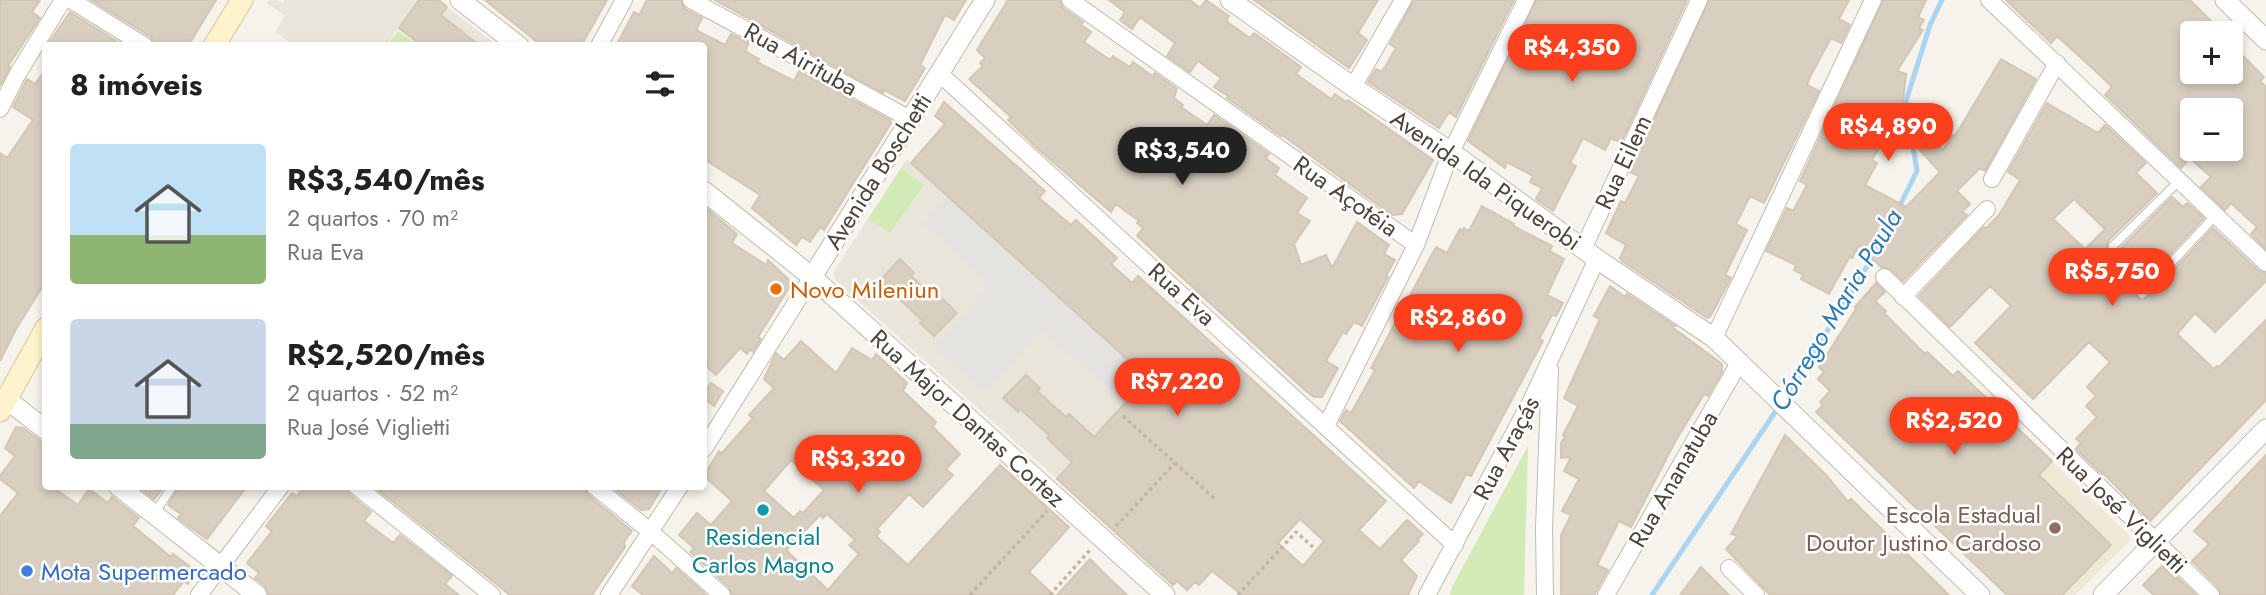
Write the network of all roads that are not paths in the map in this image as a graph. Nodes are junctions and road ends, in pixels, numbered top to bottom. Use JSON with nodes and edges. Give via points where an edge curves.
{"nodes":[{"id":1,"x":63,"y":0,"type":"edge"},
{"id":2,"x":71,"y":0,"type":"edge"},
{"id":3,"x":242,"y":0,"type":"edge"},
{"id":4,"x":460,"y":0,"type":"edge"},
{"id":5,"x":624,"y":0,"type":"edge"},
{"id":6,"x":691,"y":0,"type":"edge"},
{"id":7,"x":985,"y":0,"type":"edge"},
{"id":8,"x":1070,"y":0,"type":"edge"},
{"id":9,"x":1230,"y":0,"type":"edge"},
{"id":10,"x":1403,"y":0,"type":"edge"},
{"id":11,"x":1526,"y":0,"type":"edge"},
{"id":12,"x":1699,"y":0,"type":"edge"},
{"id":13,"x":1873,"y":0,"type":"edge"},
{"id":14,"x":1989,"y":0,"type":"edge"},
{"id":15,"x":2225,"y":0,"type":"edge"},
{"id":16,"x":2266,"y":40,"type":"edge"},
{"id":17,"x":139,"y":42,"type":"edge"},
{"id":18,"x":216,"y":42,"type":"edge"},
{"id":19,"x":514,"y":42,"type":"edge"},
{"id":20,"x":601,"y":42,"type":"edge"},
{"id":21,"x":2057,"y":63,"type":"junction"},
{"id":22,"x":939,"y":73,"type":"junction"},
{"id":23,"x":1353,"y":87,"type":"junction"},
{"id":24,"x":0,"y":109,"type":"edge"},
{"id":25,"x":910,"y":119,"type":"junction"},
{"id":26,"x":1451,"y":152,"type":"junction"},
{"id":27,"x":1992,"y":179,"type":"dead end"},
{"id":28,"x":2180,"y":180,"type":"junction"},
{"id":29,"x":707,"y":193,"type":"edge"},
{"id":30,"x":1987,"y":209,"type":"dead end"},
{"id":31,"x":2216,"y":215,"type":"junction"},
{"id":32,"x":1416,"y":246,"type":"junction"},
{"id":33,"x":2113,"y":246,"type":"dead end"},
{"id":34,"x":1590,"y":254,"type":"junction"},
{"id":35,"x":2266,"y":263,"type":"edge"},
{"id":36,"x":812,"y":277,"type":"junction"},
{"id":37,"x":1884,"y":277,"type":"dead end"},
{"id":38,"x":2142,"y":295,"type":"dead end"},
{"id":39,"x":1903,"y":297,"type":"junction"},
{"id":40,"x":42,"y":335,"type":"edge"},
{"id":41,"x":1714,"y":338,"type":"junction"},
{"id":42,"x":1550,"y":363,"type":"junction"},
{"id":43,"x":1740,"y":363,"type":"junction"},
{"id":44,"x":2,"y":402,"type":"edge"},
{"id":45,"x":1326,"y":425,"type":"junction"},
{"id":46,"x":42,"y":427,"type":"edge"},
{"id":47,"x":2264,"y":436,"type":"edge"},
{"id":48,"x":707,"y":444,"type":"edge"},
{"id":49,"x":123,"y":490,"type":"edge"},
{"id":50,"x":170,"y":490,"type":"edge"},
{"id":51,"x":278,"y":490,"type":"edge"},
{"id":52,"x":361,"y":490,"type":"edge"},
{"id":53,"x":599,"y":490,"type":"edge"},
{"id":54,"x":677,"y":490,"type":"edge"},
{"id":55,"x":153,"y":514,"type":"junction"},
{"id":56,"x":651,"y":532,"type":"junction"},
{"id":57,"x":2155,"y":542,"type":"junction"},
{"id":58,"x":1455,"y":544,"type":"junction"},
{"id":59,"x":220,"y":566,"type":"junction"},
{"id":60,"x":1729,"y":568,"type":"dead end"},
{"id":61,"x":199,"y":595,"type":"edge"},
{"id":62,"x":257,"y":595,"type":"edge"},
{"id":63,"x":492,"y":595,"type":"edge"},
{"id":64,"x":608,"y":595,"type":"edge"},
{"id":65,"x":722,"y":595,"type":"edge"},
{"id":66,"x":1164,"y":595,"type":"edge"},
{"id":67,"x":1427,"y":595,"type":"edge"},
{"id":68,"x":1545,"y":595,"type":"edge"},
{"id":69,"x":1606,"y":595,"type":"edge"},
{"id":70,"x":1756,"y":595,"type":"edge"},
{"id":71,"x":1980,"y":595,"type":"edge"},
{"id":72,"x":2103,"y":595,"type":"edge"},
{"id":73,"x":2211,"y":595,"type":"edge"}],
"edges":[{"from":1,"to":24,"type":"street"},
{"from":2,"to":17,"type":"street"},
{"from":3,"to":18,"type":"main road"},
{"from":4,"to":19,"type":"street"},
{"from":5,"to":20,"type":"street"},
{"from":6,"to":25,"type":"street","name":"Rua Airituba"},
{"from":7,"to":22,"type":"street","name":"Avenida Boschetti"},
{"from":8,"to":32,"type":"street","name":"Rua Açotéia"},
{"from":9,"to":23,"type":"street","name":"Avenida Ida Piquerobi"},
{"from":10,"to":23,"type":"street"},
{"from":11,"to":26,"type":"street"},
{"from":12,"to":34,"type":"street","name":"Rua Eilem"},
{"from":13,"to":41,"type":"street"},
{"from":14,"to":21,"type":"street"},
{"from":15,"to":16,"type":"street"},
{"from":21,"to":27,"type":"street"},
{"from":21,"to":28,"type":"street"},
{"from":22,"to":25,"type":"street","name":"Avenida Boschetti"},
{"from":22,"to":45,"type":"street","name":"Rua Eva"},
{"from":23,"to":26,"type":"street","name":"Avenida Ida Piquerobi"},
{"from":25,"to":36,"type":"street","name":"Avenida Boschetti"},
{"from":26,"to":32,"type":"street"},
{"from":26,"to":34,"type":"street","name":"Avenida Ida Piquerobi"},
{"from":28,"to":31,"type":"street"},
{"from":28,"to":33,"type":"lane"},
{"from":29,"to":36,"type":"street","name":"Rua Major Dantas Cortez"},
{"from":30,"to":39,"type":"street"},
{"from":31,"to":35,"type":"street"},
{"from":31,"to":38,"type":"lane"},
{"from":32,"to":45,"type":"street"},
{"from":34,"to":41,"type":"street","name":"Avenida Ida Piquerobi"},
{"from":34,"to":42,"type":"street","name":"Rua Araçás"},
{"from":36,"to":48,"type":"street","name":"Avenida Boschetti"},
{"from":36,"to":66,"type":"street","name":"Rua Major Dantas Cortez"},
{"from":37,"to":39,"type":"street","name":"Rua José Viglietti"},
{"from":39,"to":57,"type":"street","name":"Rua José Viglietti"},
{"from":40,"to":44,"type":"main road"},
{"from":41,"to":43,"type":"street","name":"Avenida Ida Piquerobi"},
{"from":42,"to":58,"type":"street","name":"Rua Araçás"},
{"from":42,"to":68,"type":"street"},
{"from":43,"to":69,"type":"street","name":"Rua Ananatuba"},
{"from":43,"to":71,"type":"street","name":"Avenida Ida Piquerobi"},
{"from":44,"to":46,"type":"street"},
{"from":45,"to":58,"type":"street","name":"Rua Eva"},
{"from":47,"to":57,"type":"street"},
{"from":49,"to":55,"type":"street"},
{"from":50,"to":55,"type":"lane"},
{"from":51,"to":59,"type":"street"},
{"from":52,"to":63,"type":"street"},
{"from":53,"to":56,"type":"street"},
{"from":54,"to":56,"type":"street"},
{"from":55,"to":59,"type":"street"},
{"from":56,"to":64,"type":"street"},
{"from":56,"to":65,"type":"street"},
{"from":57,"to":72,"type":"street"},
{"from":57,"to":73,"type":"street","name":"Rua José Viglietti"},
{"from":58,"to":67,"type":"street","name":"Rua Araçás"},
{"from":59,"to":61,"type":"street"},
{"from":59,"to":62,"type":"street"},
{"from":60,"to":70,"type":"street"}]}
